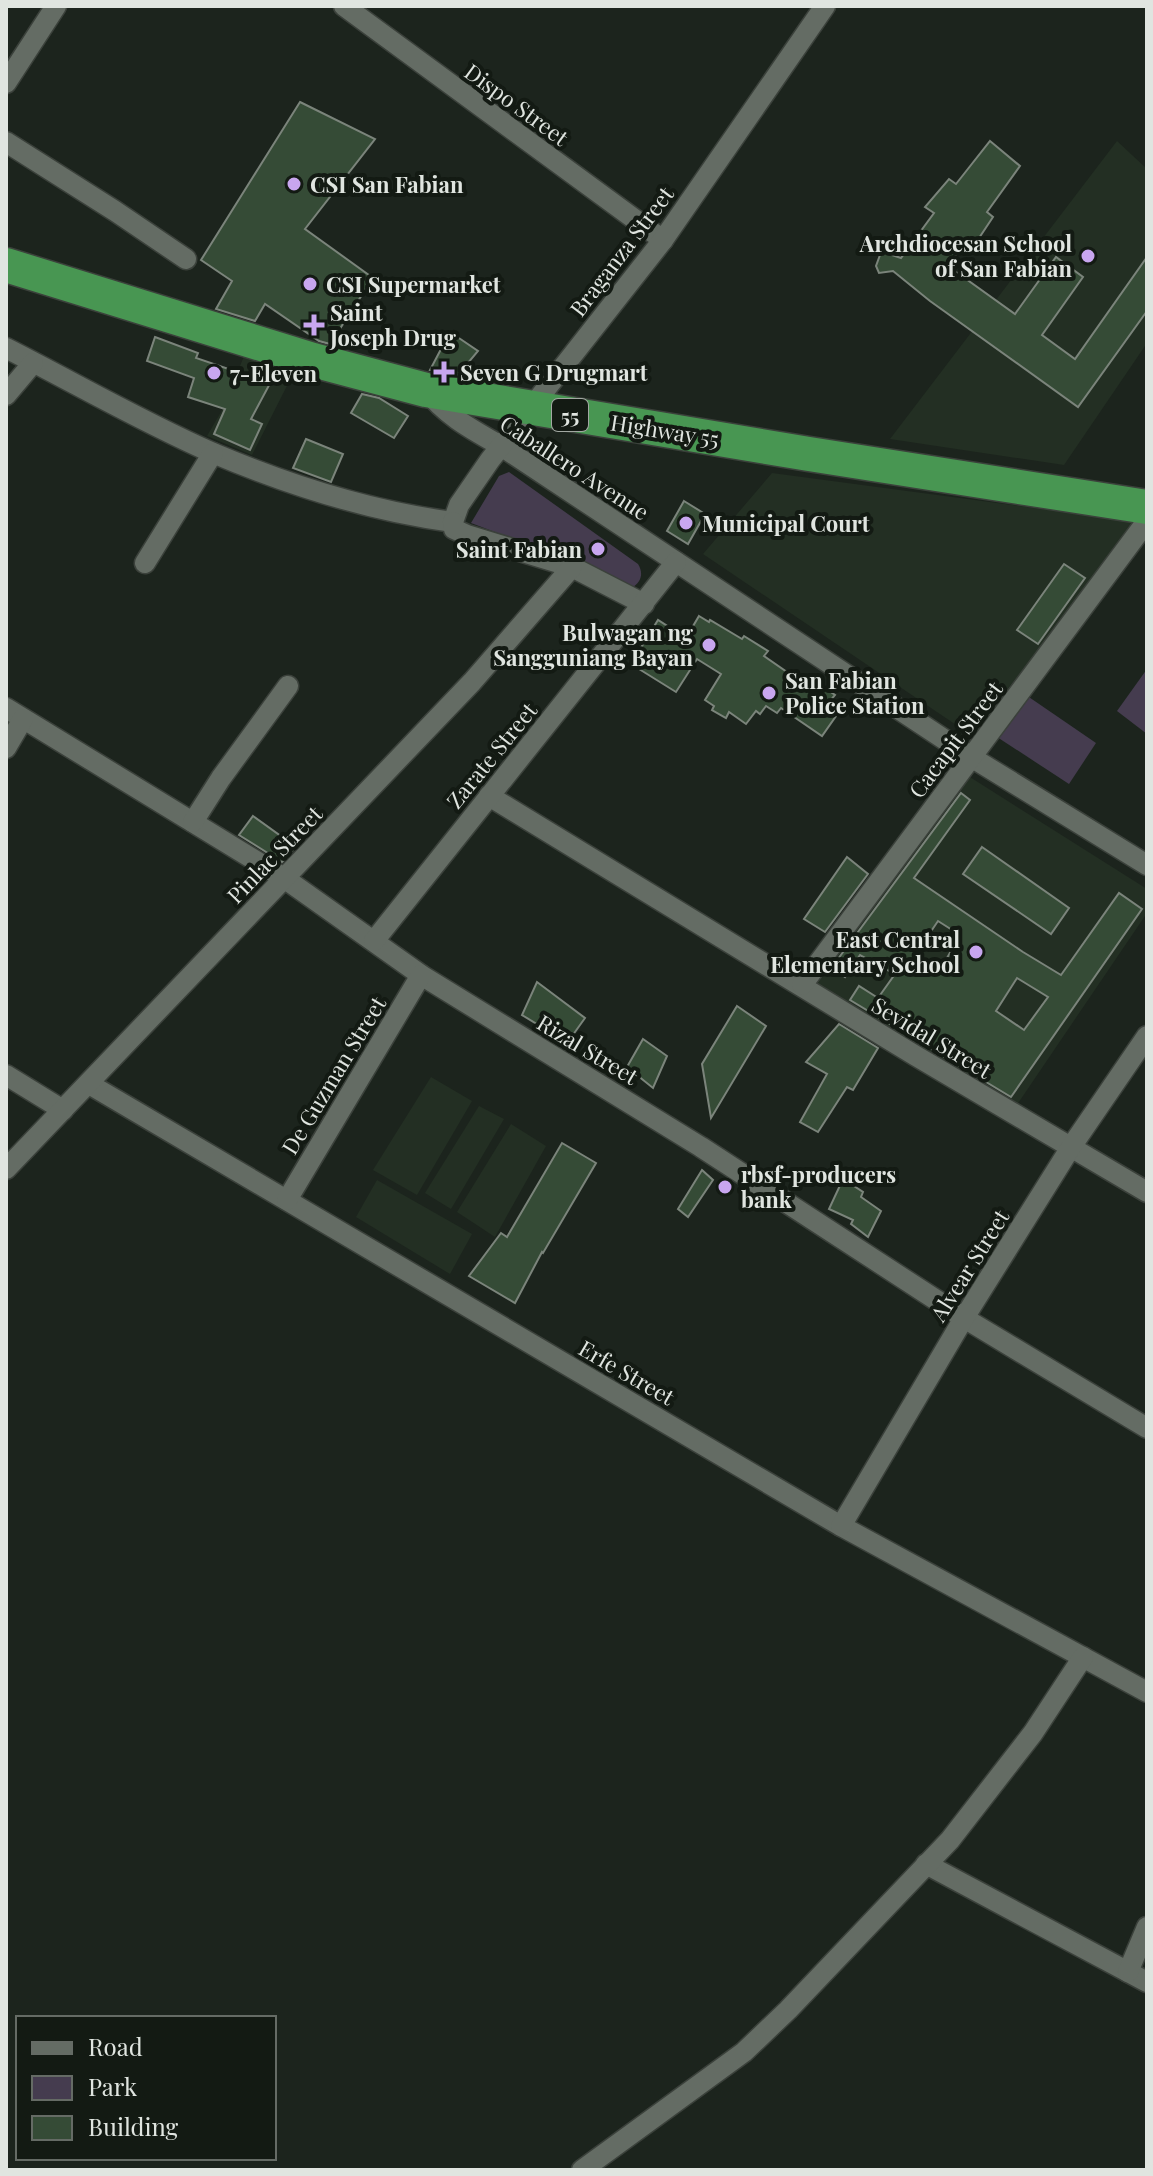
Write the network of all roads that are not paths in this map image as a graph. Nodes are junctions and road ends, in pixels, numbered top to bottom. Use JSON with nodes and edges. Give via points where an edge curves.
{"nodes":[{"id":1,"x":56,"y":6,"type":"edge"},
{"id":2,"x":344,"y":6,"type":"edge"},
{"id":3,"x":825,"y":6,"type":"edge"},
{"id":4,"x":6,"y":83,"type":"edge"},
{"id":5,"x":6,"y":142,"type":"edge"},
{"id":6,"x":663,"y":240,"type":"junction"},
{"id":7,"x":186,"y":259,"type":"dead end"},
{"id":8,"x":6,"y":265,"type":"edge"},
{"id":9,"x":6,"y":348,"type":"edge"},
{"id":10,"x":33,"y":363,"type":"junction"},
{"id":11,"x":426,"y":390,"type":"junction"},
{"id":12,"x":6,"y":395,"type":"edge"},
{"id":13,"x":532,"y":408,"type":"junction"},
{"id":14,"x":501,"y":446,"type":"junction"},
{"id":15,"x":213,"y":453,"type":"junction"},
{"id":16,"x":1147,"y":507,"type":"edge"},
{"id":17,"x":1147,"y":521,"type":"edge"},
{"id":18,"x":453,"y":522,"type":"junction"},
{"id":19,"x":676,"y":562,"type":"junction"},
{"id":20,"x":145,"y":563,"type":"dead end"},
{"id":21,"x":572,"y":567,"type":"junction"},
{"id":22,"x":644,"y":604,"type":"junction"},
{"id":23,"x":288,"y":686,"type":"dead end"},
{"id":24,"x":15,"y":714,"type":"edge"},
{"id":25,"x":6,"y":748,"type":"edge"},
{"id":26,"x":971,"y":757,"type":"junction"},
{"id":27,"x":489,"y":796,"type":"junction"},
{"id":28,"x":193,"y":822,"type":"junction"},
{"id":29,"x":1147,"y":865,"type":"edge"},
{"id":30,"x":284,"y":878,"type":"junction"},
{"id":31,"x":374,"y":941,"type":"junction"},
{"id":32,"x":421,"y":975,"type":"junction"},
{"id":33,"x":802,"y":985,"type":"junction"},
{"id":34,"x":1147,"y":1036,"type":"edge"},
{"id":35,"x":6,"y":1075,"type":"edge"},
{"id":36,"x":89,"y":1084,"type":"junction"},
{"id":37,"x":63,"y":1110,"type":"junction"},
{"id":38,"x":1071,"y":1147,"type":"junction"},
{"id":39,"x":6,"y":1169,"type":"edge"},
{"id":40,"x":1147,"y":1192,"type":"edge"},
{"id":41,"x":287,"y":1200,"type":"junction"},
{"id":42,"x":964,"y":1318,"type":"junction"},
{"id":43,"x":1147,"y":1428,"type":"edge"},
{"id":44,"x":841,"y":1526,"type":"junction"},
{"id":45,"x":1083,"y":1657,"type":"junction"},
{"id":46,"x":1147,"y":1692,"type":"edge"},
{"id":47,"x":926,"y":1864,"type":"junction"},
{"id":48,"x":1147,"y":1927,"type":"edge"},
{"id":49,"x":1128,"y":1972,"type":"junction"},
{"id":50,"x":1147,"y":1982,"type":"edge"},
{"id":51,"x":582,"y":2170,"type":"edge"}],
"edges":[{"from":1,"to":4,"type":"street"},
{"from":2,"to":6,"type":"street","name":"Dispo Street"},
{"from":3,"to":6,"type":"street","name":"Braganza Street"},
{"from":5,"to":7,"type":"street"},
{"from":6,"to":13,"type":"street","name":"Braganza Street"},
{"from":8,"to":11,"type":"highway","name":"Highway 55","number":"55"},
{"from":9,"to":10,"type":"street"},
{"from":10,"to":12,"type":"street"},
{"from":10,"to":15,"type":"street"},
{"from":11,"to":13,"type":"highway","name":"Highway 55","number":"55"},
{"from":11,"to":14,"type":"street","name":"Caballero Avenue","via":[[444,411]]},
{"from":13,"to":14,"type":"street","name":"Braganza Street"},
{"from":13,"to":16,"type":"highway","name":"Highway 55","number":"55"},
{"from":14,"to":18,"type":"street","name":"Braganza Street","via":[[459,505]]},
{"from":14,"to":19,"type":"street","name":"Caballero Avenue"},
{"from":15,"to":18,"type":"street","via":[[362,506]]},
{"from":15,"to":20,"type":"street"},
{"from":17,"to":26,"type":"street","name":"Cacapit Street"},
{"from":18,"to":21,"type":"street","via":[[454,529],[467,535]]},
{"from":19,"to":22,"type":"street","name":"Zarate Street"},
{"from":19,"to":26,"type":"street","name":"Caballero Avenue"},
{"from":21,"to":22,"type":"street"},
{"from":21,"to":30,"type":"street","name":"Pinlac Street","via":[[472,682]]},
{"from":22,"to":27,"type":"street","name":"Zarate Street"},
{"from":23,"to":28,"type":"street"},
{"from":24,"to":25,"type":"street"},
{"from":24,"to":28,"type":"street","name":"Rizal Street"},
{"from":26,"to":29,"type":"street","name":"Caballero Avenue"},
{"from":26,"to":33,"type":"street","name":"Cacapit Street"},
{"from":27,"to":31,"type":"street","name":"Zarate Street"},
{"from":27,"to":33,"type":"street","name":"Sevidal Street"},
{"from":28,"to":30,"type":"street","name":"Rizal Street"},
{"from":30,"to":31,"type":"street","name":"Rizal Street"},
{"from":30,"to":36,"type":"street","name":"Pinlac Street"},
{"from":31,"to":32,"type":"street","name":"Rizal Street"},
{"from":32,"to":41,"type":"street","name":"De Guzman Street"},
{"from":32,"to":42,"type":"street","name":"Rizal Street","via":[[701,1147]]},
{"from":33,"to":38,"type":"street","name":"Sevidal Street"},
{"from":34,"to":38,"type":"street","name":"Alvear Street"},
{"from":35,"to":37,"type":"street"},
{"from":36,"to":37,"type":"street","name":"Pinlac Street"},
{"from":36,"to":41,"type":"street","name":"Erfe Street"},
{"from":37,"to":39,"type":"street","name":"Pinlac Street"},
{"from":38,"to":40,"type":"street","name":"Sevidal Street"},
{"from":38,"to":42,"type":"street","name":"Alvear Street"},
{"from":41,"to":44,"type":"street","name":"Erfe Street"},
{"from":42,"to":43,"type":"street","name":"Rizal Street"},
{"from":42,"to":44,"type":"street","name":"Alvear Street"},
{"from":44,"to":45,"type":"street","name":"Erfe Street"},
{"from":45,"to":46,"type":"street","name":"Erfe Street"},
{"from":45,"to":47,"type":"street","via":[[985,1797]]},
{"from":47,"to":49,"type":"street"},
{"from":47,"to":51,"type":"street","via":[[763,2036]]},
{"from":48,"to":49,"type":"street"},
{"from":49,"to":50,"type":"street"}]}
